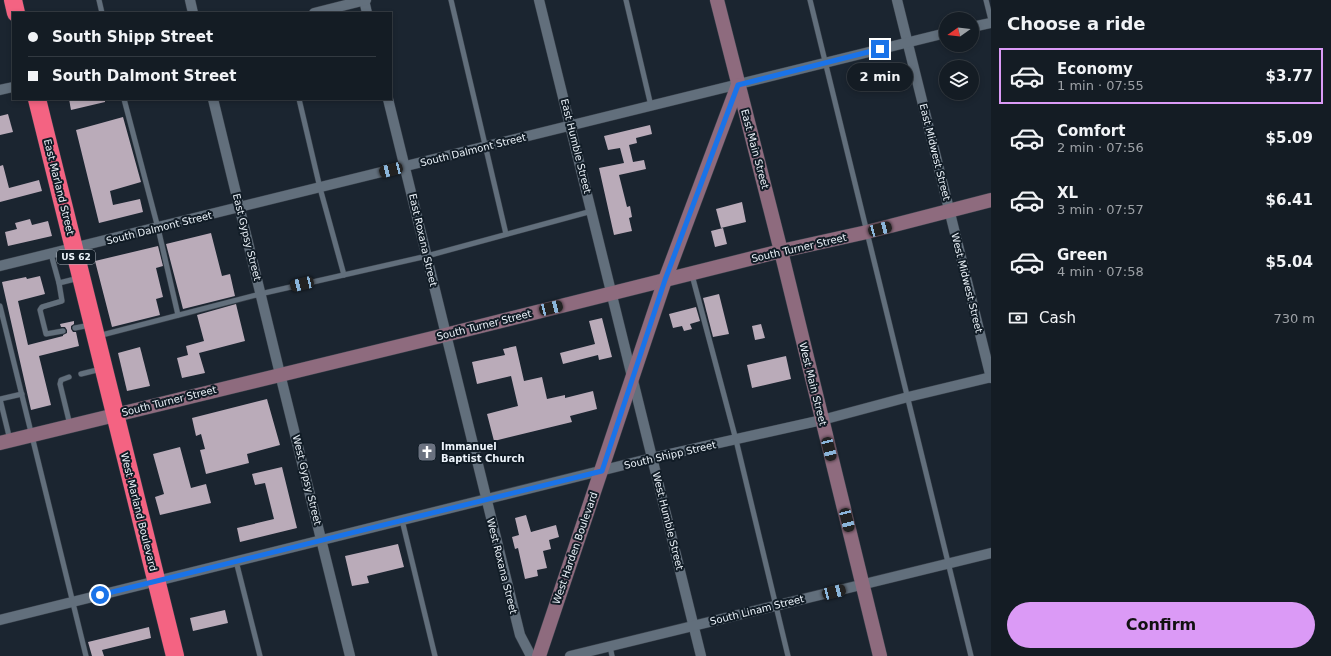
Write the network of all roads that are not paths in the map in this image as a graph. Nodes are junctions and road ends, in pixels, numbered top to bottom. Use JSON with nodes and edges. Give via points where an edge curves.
{"nodes":[{"id":1,"x":13,"y":0,"type":"edge"},
{"id":2,"x":99,"y":0,"type":"edge"},
{"id":3,"x":190,"y":0,"type":"edge"},
{"id":4,"x":365,"y":0,"type":"edge"},
{"id":5,"x":451,"y":0,"type":"edge"},
{"id":6,"x":539,"y":0,"type":"edge"},
{"id":7,"x":626,"y":0,"type":"edge"},
{"id":8,"x":717,"y":0,"type":"edge"},
{"id":9,"x":810,"y":0,"type":"edge"},
{"id":10,"x":898,"y":0,"type":"edge"},
{"id":11,"x":986,"y":0,"type":"edge"},
{"id":12,"x":16,"y":12,"type":"edge"},
{"id":13,"x":102,"y":12,"type":"edge"},
{"id":14,"x":193,"y":12,"type":"edge"},
{"id":15,"x":318,"y":12,"type":"edge"},
{"id":16,"x":367,"y":12,"type":"edge"},
{"id":17,"x":991,"y":21,"type":"edge"},
{"id":18,"x":979,"y":25,"type":"edge"},
{"id":19,"x":939,"y":35,"type":"edge"},
{"id":20,"x":908,"y":42,"type":"junction"},
{"id":21,"x":825,"y":63,"type":"junction"},
{"id":22,"x":738,"y":85,"type":"junction"},
{"id":23,"x":12,"y":87,"type":"edge"},
{"id":24,"x":0,"y":90,"type":"edge"},
{"id":25,"x":37,"y":100,"type":"edge"},
{"id":26,"x":124,"y":100,"type":"edge"},
{"id":27,"x":213,"y":100,"type":"edge"},
{"id":28,"x":299,"y":100,"type":"edge"},
{"id":29,"x":388,"y":100,"type":"edge"},
{"id":30,"x":651,"y":106,"type":"junction"},
{"id":31,"x":571,"y":125,"type":"junction"},
{"id":32,"x":486,"y":146,"type":"junction"},
{"id":33,"x":405,"y":167,"type":"junction"},
{"id":34,"x":320,"y":188,"type":"junction"},
{"id":35,"x":991,"y":200,"type":"edge"},
{"id":36,"x":240,"y":208,"type":"junction"},
{"id":37,"x":949,"y":210,"type":"junction"},
{"id":38,"x":592,"y":211,"type":"junction"},
{"id":39,"x":158,"y":228,"type":"junction"},
{"id":40,"x":867,"y":232,"type":"junction"},
{"id":41,"x":506,"y":234,"type":"junction"},
{"id":42,"x":74,"y":248,"type":"junction"},
{"id":43,"x":781,"y":251,"type":"junction"},
{"id":44,"x":51,"y":254,"type":"junction"},
{"id":45,"x":427,"y":256,"type":"junction"},
{"id":46,"x":0,"y":266,"type":"edge"},
{"id":47,"x":691,"y":273,"type":"junction"},
{"id":48,"x":344,"y":275,"type":"junction"},
{"id":49,"x":82,"y":278,"type":"junction"},
{"id":50,"x":665,"y":280,"type":"junction"},
{"id":51,"x":59,"y":283,"type":"junction"},
{"id":52,"x":612,"y":293,"type":"junction"},
{"id":53,"x":260,"y":294,"type":"junction"},
{"id":54,"x":0,"y":306,"type":"edge"},
{"id":55,"x":178,"y":315,"type":"junction"},
{"id":56,"x":1,"y":318,"type":"edge"},
{"id":57,"x":75,"y":328,"type":"dead end"},
{"id":58,"x":94,"y":330,"type":"junction"},
{"id":59,"x":63,"y":331,"type":"dead end"},
{"id":60,"x":445,"y":335,"type":"junction"},
{"id":61,"x":104,"y":369,"type":"junction"},
{"id":62,"x":81,"y":374,"type":"dead end"},
{"id":63,"x":280,"y":374,"type":"junction"},
{"id":64,"x":69,"y":377,"type":"dead end"},
{"id":65,"x":991,"y":377,"type":"edge"},
{"id":66,"x":633,"y":378,"type":"junction"},
{"id":67,"x":22,"y":394,"type":"junction"},
{"id":68,"x":908,"y":397,"type":"junction"},
{"id":69,"x":115,"y":415,"type":"junction"},
{"id":70,"x":822,"y":420,"type":"junction"},
{"id":71,"x":70,"y":426,"type":"junction"},
{"id":72,"x":32,"y":435,"type":"junction"},
{"id":73,"x":736,"y":440,"type":"junction"},
{"id":74,"x":5,"y":442,"type":"edge"},
{"id":75,"x":652,"y":458,"type":"junction"},
{"id":76,"x":602,"y":471,"type":"junction"},
{"id":77,"x":486,"y":500,"type":"junction"},
{"id":78,"x":402,"y":520,"type":"junction"},
{"id":79,"x":322,"y":540,"type":"junction"},
{"id":80,"x":991,"y":553,"type":"edge"},
{"id":81,"x":236,"y":561,"type":"junction"},
{"id":82,"x":949,"y":563,"type":"junction"},
{"id":83,"x":156,"y":581,"type":"junction"},
{"id":84,"x":863,"y":584,"type":"junction"},
{"id":85,"x":72,"y":602,"type":"junction"},
{"id":86,"x":775,"y":606,"type":"junction"},
{"id":87,"x":0,"y":620,"type":"edge"},
{"id":88,"x":694,"y":626,"type":"junction"},
{"id":89,"x":611,"y":651,"type":"edge"},
{"id":90,"x":86,"y":656,"type":"edge"},
{"id":91,"x":175,"y":656,"type":"edge"},
{"id":92,"x":260,"y":656,"type":"edge"},
{"id":93,"x":350,"y":656,"type":"edge"},
{"id":94,"x":435,"y":656,"type":"edge"},
{"id":95,"x":531,"y":656,"type":"edge"},
{"id":96,"x":538,"y":656,"type":"edge"},
{"id":97,"x":570,"y":656,"type":"edge"},
{"id":98,"x":701,"y":656,"type":"edge"},
{"id":99,"x":788,"y":656,"type":"edge"},
{"id":100,"x":880,"y":656,"type":"edge"},
{"id":101,"x":972,"y":656,"type":"edge"}],
"edges":[{"from":1,"to":12,"type":"highway"},
{"from":2,"to":13,"type":"lane"},
{"from":3,"to":14,"type":"street"},
{"from":4,"to":15,"type":"street"},
{"from":4,"to":16,"type":"street"},
{"from":5,"to":32,"type":"lane"},
{"from":6,"to":31,"type":"street","name":"East Humble Street"},
{"from":7,"to":30,"type":"lane"},
{"from":8,"to":22,"type":"street","name":"East Main Street"},
{"from":9,"to":21,"type":"lane"},
{"from":10,"to":20,"type":"street","name":"East Midwest Street"},
{"from":11,"to":17,"type":"lane"},
{"from":17,"to":18,"type":"street"},
{"from":19,"to":20,"type":"street","name":"South Dalmont Street"},
{"from":20,"to":21,"type":"street","name":"South Dalmont Street"},
{"from":20,"to":37,"type":"street","name":"East Midwest Street"},
{"from":21,"to":22,"type":"street","name":"South Dalmont Street"},
{"from":21,"to":40,"type":"lane"},
{"from":22,"to":30,"type":"street","name":"South Dalmont Street"},
{"from":22,"to":43,"type":"street","name":"East Main Street"},
{"from":22,"to":50,"type":"street","name":"West Harden Boulevard"},
{"from":23,"to":24,"type":"street"},
{"from":25,"to":42,"type":"highway","name":"East Marland Street","number":"US 62"},
{"from":26,"to":39,"type":"lane"},
{"from":27,"to":36,"type":"street","name":"East Gypsy Street"},
{"from":28,"to":34,"type":"lane"},
{"from":29,"to":33,"type":"street","name":"East Roxana Street"},
{"from":30,"to":31,"type":"street","name":"South Dalmont Street"},
{"from":31,"to":32,"type":"street","name":"South Dalmont Street"},
{"from":31,"to":38,"type":"street","name":"East Humble Street"},
{"from":32,"to":33,"type":"street","name":"South Dalmont Street"},
{"from":32,"to":41,"type":"lane"},
{"from":33,"to":34,"type":"street","name":"South Dalmont Street"},
{"from":33,"to":45,"type":"street","name":"East Roxana Street"},
{"from":34,"to":36,"type":"street","name":"South Dalmont Street"},
{"from":34,"to":48,"type":"lane"},
{"from":35,"to":37,"type":"street","name":"South Turner Street"},
{"from":36,"to":39,"type":"street","name":"South Dalmont Street"},
{"from":36,"to":53,"type":"street","name":"East Gypsy Street"},
{"from":37,"to":40,"type":"street","name":"South Turner Street"},
{"from":37,"to":65,"type":"street","name":"West Midwest Street"},
{"from":38,"to":41,"type":"lane"},
{"from":38,"to":52,"type":"street","name":"East Humble Street"},
{"from":39,"to":42,"type":"street","name":"South Dalmont Street"},
{"from":39,"to":55,"type":"lane"},
{"from":40,"to":43,"type":"street","name":"South Turner Street"},
{"from":40,"to":68,"type":"lane"},
{"from":41,"to":45,"type":"lane"},
{"from":42,"to":44,"type":"street","name":"South Dalmont Street"},
{"from":42,"to":49,"type":"highway","name":"East Marland Street","number":"US 62"},
{"from":43,"to":47,"type":"street","name":"South Turner Street"},
{"from":43,"to":70,"type":"street","name":"West Main Street"},
{"from":44,"to":46,"type":"street","name":"South Dalmont Street"},
{"from":44,"to":51,"type":"lane"},
{"from":45,"to":48,"type":"lane"},
{"from":45,"to":60,"type":"street","name":"East Roxana Street"},
{"from":47,"to":50,"type":"street","name":"South Turner Street"},
{"from":47,"to":73,"type":"lane"},
{"from":48,"to":53,"type":"lane"},
{"from":49,"to":51,"type":"lane"},
{"from":49,"to":58,"type":"highway","name":"East Marland Street","number":"US 62"},
{"from":50,"to":52,"type":"street","name":"South Turner Street"},
{"from":50,"to":66,"type":"street","name":"West Harden Boulevard"},
{"from":51,"to":59,"type":"lane","via":[[62,301],[42,307],[40,310],[46,334]]},
{"from":52,"to":60,"type":"street","name":"South Turner Street"},
{"from":52,"to":66,"type":"street","name":"West Humble Street"},
{"from":53,"to":55,"type":"lane"},
{"from":53,"to":63,"type":"street","name":"East Gypsy Street"},
{"from":54,"to":56,"type":"lane"},
{"from":55,"to":58,"type":"lane"},
{"from":56,"to":67,"type":"lane"},
{"from":57,"to":58,"type":"lane"},
{"from":58,"to":61,"type":"highway","name":"East Marland Street","number":"US 62"},
{"from":60,"to":63,"type":"street","name":"South Turner Street"},
{"from":60,"to":77,"type":"street","name":"West Roxana Street"},
{"from":61,"to":62,"type":"lane"},
{"from":61,"to":69,"type":"highway","name":"East Marland Street","number":"US 62"},
{"from":63,"to":69,"type":"street","name":"South Turner Street"},
{"from":63,"to":79,"type":"street","name":"West Gypsy Street"},
{"from":64,"to":71,"type":"lane","via":[[61,380],[60,384]]},
{"from":65,"to":68,"type":"street","name":"South Shipp Street"},
{"from":66,"to":75,"type":"street","name":"West Humble Street"},
{"from":66,"to":76,"type":"street","name":"West Harden Boulevard"},
{"from":67,"to":72,"type":"lane"},
{"from":67,"to":74,"type":"lane","via":[[0,399]]},
{"from":68,"to":70,"type":"street","name":"South Shipp Street"},
{"from":68,"to":82,"type":"lane"},
{"from":69,"to":71,"type":"street","name":"South Turner Street"},
{"from":69,"to":83,"type":"highway","name":"West Marland Boulevard","number":"US 62"},
{"from":70,"to":73,"type":"street","name":"South Shipp Street"},
{"from":70,"to":84,"type":"street","name":"West Main Street"},
{"from":71,"to":72,"type":"street","name":"South Turner Street"},
{"from":72,"to":74,"type":"street","name":"South Turner Street"},
{"from":72,"to":85,"type":"lane"},
{"from":73,"to":75,"type":"street","name":"South Shipp Street"},
{"from":73,"to":86,"type":"lane"},
{"from":75,"to":76,"type":"street","name":"South Shipp Street"},
{"from":75,"to":88,"type":"street","name":"West Humble Street"},
{"from":76,"to":77,"type":"street","name":"South Shipp Street"},
{"from":76,"to":96,"type":"street","name":"West Harden Boulevard"},
{"from":77,"to":78,"type":"street","name":"South Shipp Street"},
{"from":77,"to":95,"type":"street","name":"West Roxana Street","via":[[520,635]]},
{"from":78,"to":79,"type":"street","name":"South Shipp Street"},
{"from":78,"to":94,"type":"lane"},
{"from":79,"to":81,"type":"street","name":"South Shipp Street"},
{"from":79,"to":93,"type":"street","name":"West Gypsy Street"},
{"from":80,"to":82,"type":"street","name":"South Linam Street"},
{"from":81,"to":83,"type":"street","name":"South Shipp Street"},
{"from":81,"to":92,"type":"lane"},
{"from":82,"to":84,"type":"street","name":"South Linam Street"},
{"from":82,"to":101,"type":"lane"},
{"from":83,"to":85,"type":"street","name":"South Shipp Street"},
{"from":83,"to":91,"type":"highway","name":"West Marland Boulevard","number":"US 62"},
{"from":84,"to":86,"type":"street","name":"South Linam Street"},
{"from":84,"to":100,"type":"street","name":"West Main Street"},
{"from":85,"to":87,"type":"street","name":"South Shipp Street"},
{"from":85,"to":90,"type":"lane"},
{"from":86,"to":88,"type":"street","name":"South Linam Street"},
{"from":86,"to":99,"type":"lane"},
{"from":88,"to":89,"type":"street","name":"South Linam Street"},
{"from":88,"to":98,"type":"street","name":"West Humble Street"},
{"from":89,"to":97,"type":"street","name":"South Linam Street"}]}
